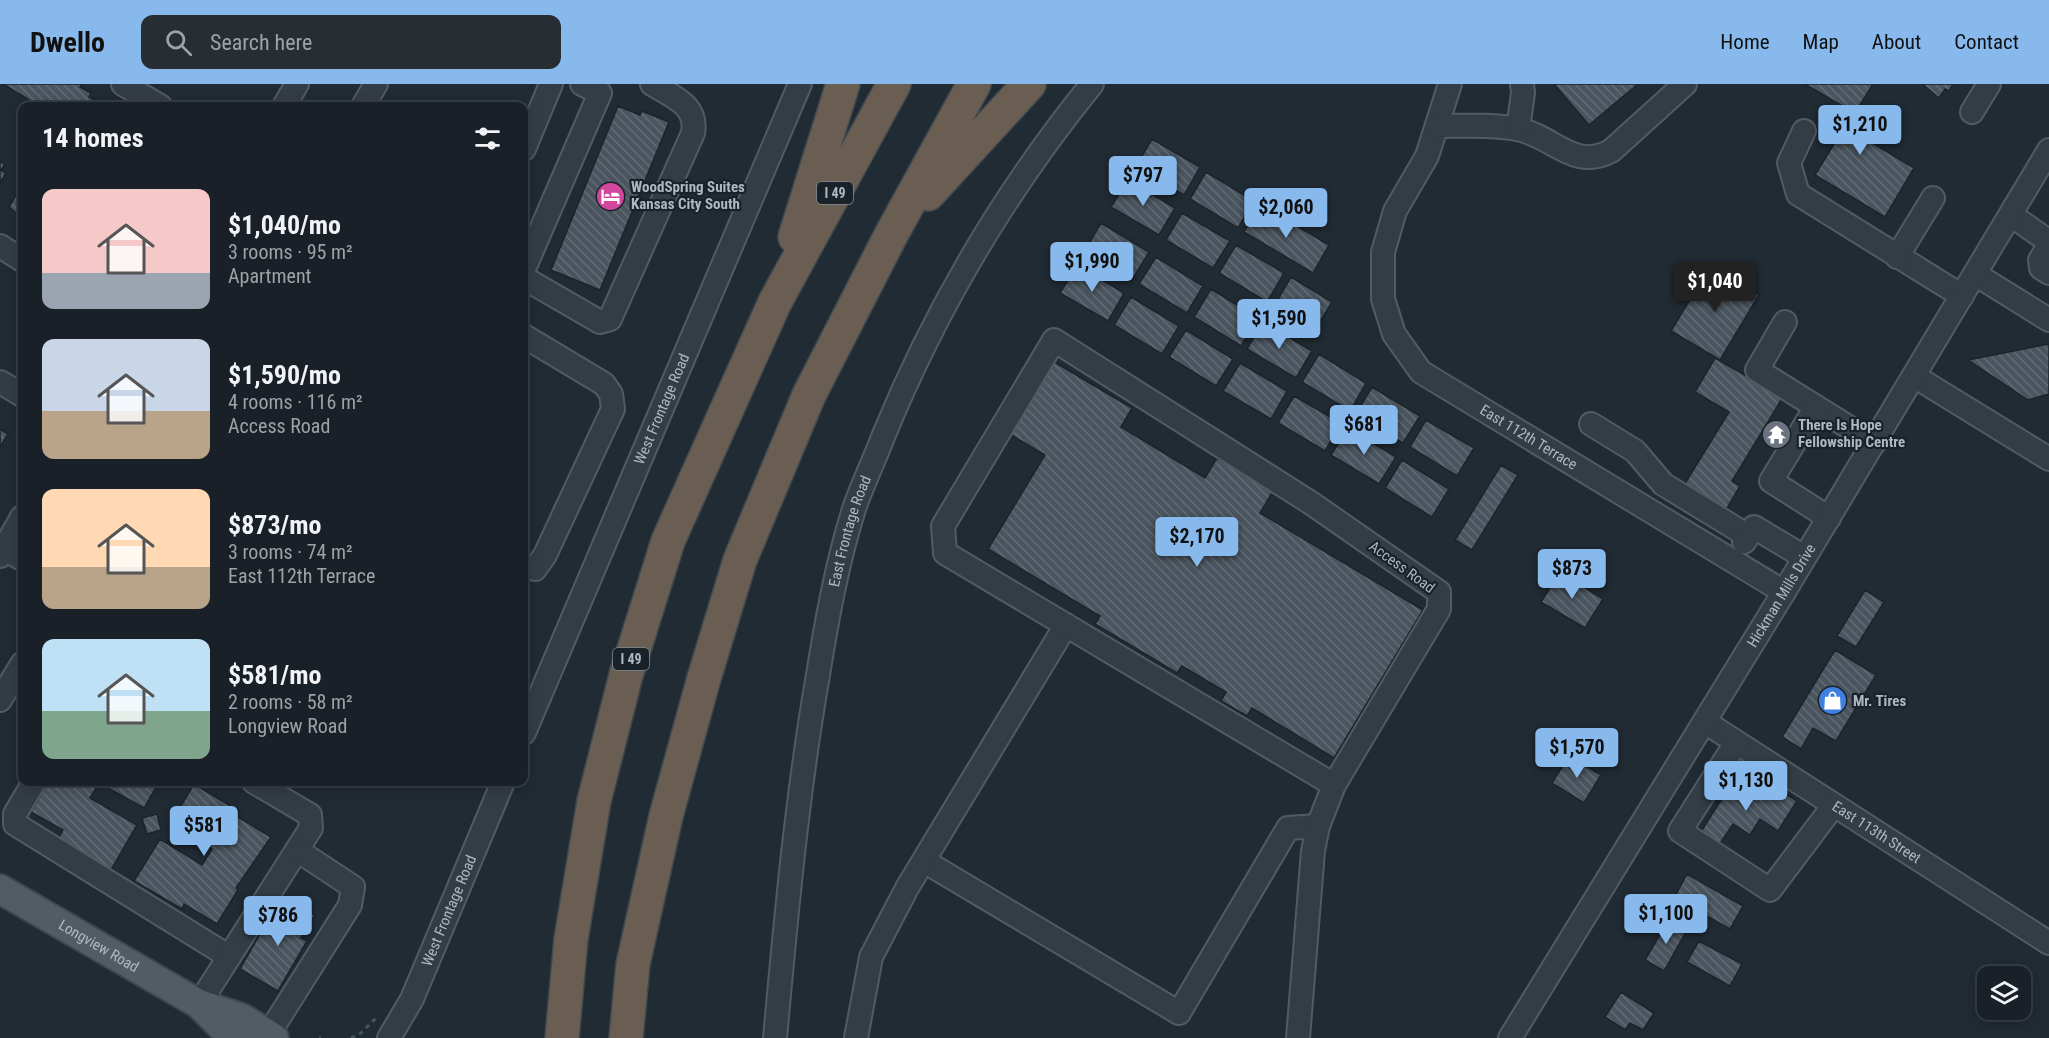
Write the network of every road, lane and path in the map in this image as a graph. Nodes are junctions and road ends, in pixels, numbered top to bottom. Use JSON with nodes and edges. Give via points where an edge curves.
{"nodes":[{"id":1,"x":123,"y":84,"type":"edge"},
{"id":2,"x":297,"y":84,"type":"edge"},
{"id":3,"x":376,"y":84,"type":"edge"},
{"id":4,"x":551,"y":84,"type":"edge"},
{"id":5,"x":582,"y":84,"type":"edge"},
{"id":6,"x":652,"y":84,"type":"edge"},
{"id":7,"x":800,"y":84,"type":"edge"},
{"id":8,"x":843,"y":84,"type":"edge"},
{"id":9,"x":894,"y":84,"type":"edge"},
{"id":10,"x":974,"y":84,"type":"edge"},
{"id":11,"x":1029,"y":84,"type":"edge"},
{"id":12,"x":1092,"y":84,"type":"edge"},
{"id":13,"x":1449,"y":84,"type":"edge"},
{"id":14,"x":1522,"y":84,"type":"edge"},
{"id":15,"x":1685,"y":84,"type":"edge"},
{"id":16,"x":1989,"y":84,"type":"edge"},
{"id":17,"x":153,"y":102,"type":"edge"},
{"id":18,"x":286,"y":102,"type":"edge"},
{"id":19,"x":365,"y":102,"type":"edge"},
{"id":20,"x":1972,"y":112,"type":"dead end"},
{"id":21,"x":1438,"y":126,"type":"junction"},
{"id":22,"x":1518,"y":129,"type":"junction"},
{"id":23,"x":1804,"y":131,"type":"dead end"},
{"id":24,"x":528,"y":139,"type":"edge"},
{"id":25,"x":2048,"y":153,"type":"edge"},
{"id":26,"x":1934,"y":198,"type":"dead end"},
{"id":27,"x":2011,"y":215,"type":"junction"},
{"id":28,"x":891,"y":235,"type":"junction"},
{"id":29,"x":0,"y":246,"type":"edge"},
{"id":30,"x":18,"y":257,"type":"edge"},
{"id":31,"x":1897,"y":257,"type":"junction"},
{"id":32,"x":528,"y":260,"type":"edge"},
{"id":33,"x":2049,"y":273,"type":"edge"},
{"id":34,"x":1975,"y":274,"type":"junction"},
{"id":35,"x":528,"y":280,"type":"edge"},
{"id":36,"x":1962,"y":296,"type":"junction"},
{"id":37,"x":776,"y":302,"type":"junction"},
{"id":38,"x":2049,"y":320,"type":"edge"},
{"id":39,"x":1785,"y":322,"type":"dead end"},
{"id":40,"x":528,"y":338,"type":"edge"},
{"id":41,"x":1914,"y":376,"type":"junction"},
{"id":42,"x":0,"y":381,"type":"edge"},
{"id":43,"x":18,"y":392,"type":"edge"},
{"id":44,"x":1816,"y":407,"type":"junction"},
{"id":45,"x":1591,"y":424,"type":"dead end"},
{"id":46,"x":1874,"y":443,"type":"junction"},
{"id":47,"x":2049,"y":459,"type":"edge"},
{"id":48,"x":1828,"y":518,"type":"junction"},
{"id":49,"x":18,"y":528,"type":"edge"},
{"id":50,"x":1748,"y":536,"type":"junction"},
{"id":51,"x":9,"y":554,"type":"edge"},
{"id":52,"x":1804,"y":557,"type":"junction"},
{"id":53,"x":1733,"y":561,"type":"junction"},
{"id":54,"x":528,"y":567,"type":"edge"},
{"id":55,"x":1784,"y":592,"type":"junction"},
{"id":56,"x":1065,"y":625,"type":"junction"},
{"id":57,"x":18,"y":671,"type":"edge"},
{"id":58,"x":0,"y":700,"type":"edge"},
{"id":59,"x":1705,"y":722,"type":"junction"},
{"id":60,"x":528,"y":724,"type":"edge"},
{"id":61,"x":1736,"y":742,"type":"junction"},
{"id":62,"x":1335,"y":785,"type":"junction"},
{"id":63,"x":32,"y":786,"type":"edge"},
{"id":64,"x":261,"y":786,"type":"edge"},
{"id":65,"x":501,"y":786,"type":"edge"},
{"id":66,"x":1833,"y":805,"type":"junction"},
{"id":67,"x":1318,"y":826,"type":"junction"},
{"id":68,"x":297,"y":850,"type":"junction"},
{"id":69,"x":924,"y":861,"type":"junction"},
{"id":70,"x":0,"y":889,"type":"edge"},
{"id":71,"x":2049,"y":944,"type":"edge"},
{"id":72,"x":228,"y":956,"type":"junction"},
{"id":73,"x":198,"y":1004,"type":"junction"},
{"id":74,"x":271,"y":1036,"type":"edge"},
{"id":75,"x":233,"y":1038,"type":"edge"},
{"id":76,"x":389,"y":1038,"type":"edge"},
{"id":77,"x":562,"y":1038,"type":"edge"},
{"id":78,"x":626,"y":1038,"type":"edge"},
{"id":79,"x":775,"y":1038,"type":"edge"},
{"id":80,"x":856,"y":1038,"type":"edge"},
{"id":81,"x":1298,"y":1038,"type":"edge"},
{"id":82,"x":1510,"y":1038,"type":"edge"}],
"edges":[{"from":1,"to":17,"type":"street"},
{"from":2,"to":18,"type":"street"},
{"from":3,"to":19,"type":"street"},
{"from":4,"to":24,"type":"street"},
{"from":5,"to":32,"type":"street","via":[[600,93]]},
{"from":6,"to":35,"type":"street","via":[[689,107],[695,121],[693,133],[610,319],[600,322]]},
{"from":7,"to":60,"type":"street","name":"West Frontage Road"},
{"from":8,"to":37,"type":"highway"},
{"from":9,"to":37,"type":"highway","number":"I 49"},
{"from":10,"to":28,"type":"highway"},
{"from":11,"to":28,"type":"highway"},
{"from":12,"to":79,"type":"street","name":"East Frontage Road","via":[[1017,186],[950,293],[898,401],[854,508],[828,613],[810,720],[796,817]]},
{"from":13,"to":21,"type":"street","name":"East 112th Terrace"},
{"from":14,"to":22,"type":"street"},
{"from":15,"to":22,"type":"street","via":[[1611,152],[1597,159],[1574,156],[1552,142]]},
{"from":16,"to":20,"type":"street"},
{"from":21,"to":22,"type":"street"},
{"from":21,"to":53,"type":"street","name":"East 112th Terrace","via":[[1427,156],[1395,212],[1383,252],[1383,299],[1394,334],[1421,372]]},
{"from":23,"to":31,"type":"street","via":[[1789,163],[1798,194]]},
{"from":25,"to":27,"type":"street","name":"Hickman Mills Drive"},
{"from":26,"to":31,"type":"street"},
{"from":27,"to":33,"type":"street","via":[[2044,238],[2048,247],[2040,260],[2041,268]]},
{"from":27,"to":34,"type":"street","name":"Hickman Mills Drive"},
{"from":28,"to":78,"type":"highway","via":[[808,395],[741,560],[666,816],[633,964]]},
{"from":29,"to":30,"type":"street"},
{"from":31,"to":36,"type":"street"},
{"from":34,"to":36,"type":"street","name":"Hickman Mills Drive"},
{"from":34,"to":38,"type":"street"},
{"from":36,"to":41,"type":"street","name":"Hickman Mills Drive"},
{"from":37,"to":77,"type":"highway","number":"I 49","via":[[668,540],[626,675],[594,801],[572,939]]},
{"from":39,"to":44,"type":"street","via":[[1757,370]]},
{"from":40,"to":54,"type":"street","via":[[604,384],[611,394],[613,409],[545,555],[535,568]]},
{"from":41,"to":46,"type":"street","name":"Hickman Mills Drive"},
{"from":41,"to":47,"type":"street"},
{"from":42,"to":43,"type":"street"},
{"from":44,"to":46,"type":"street"},
{"from":44,"to":48,"type":"street","via":[[1772,481]]},
{"from":45,"to":50,"type":"street","via":[[1635,451],[1663,484]]},
{"from":46,"to":48,"type":"street","name":"Hickman Mills Drive"},
{"from":48,"to":52,"type":"street","name":"Hickman Mills Drive"},
{"from":49,"to":51,"type":"street"},
{"from":50,"to":52,"type":"street","via":[[1754,527]]},
{"from":50,"to":53,"type":"street"},
{"from":52,"to":55,"type":"street","name":"Hickman Mills Drive"},
{"from":53,"to":55,"type":"street","name":"East 112th Terrace"},
{"from":55,"to":59,"type":"street","name":"Hickman Mills Drive"},
{"from":56,"to":62,"type":"street"},
{"from":56,"to":62,"type":"street","name":"Access Road","via":[[945,553],[943,526],[1054,340],[1311,502],[1439,592],[1439,609]]},
{"from":56,"to":69,"type":"street"},
{"from":57,"to":58,"type":"street"},
{"from":59,"to":61,"type":"street","name":"East 113th Street"},
{"from":59,"to":82,"type":"street","name":"Hickman Mills Drive"},
{"from":61,"to":66,"type":"street","name":"East 113th Street"},
{"from":61,"to":66,"type":"street","via":[[1680,831],[1770,890]]},
{"from":62,"to":67,"type":"street","name":"Access Road"},
{"from":63,"to":72,"type":"street","via":[[15,814],[15,824]]},
{"from":64,"to":68,"type":"street","via":[[310,815],[311,828]]},
{"from":65,"to":76,"type":"street","name":"West Frontage Road","via":[[412,999]]},
{"from":66,"to":71,"type":"street","name":"East 113th Street"},
{"from":67,"to":69,"type":"street","via":[[1288,828],[1179,1013]]},
{"from":67,"to":81,"type":"street","name":"Access Road"},
{"from":68,"to":72,"type":"street"},
{"from":68,"to":74,"type":"street","via":[[353,887],[350,905]]},
{"from":69,"to":80,"type":"street","via":[[871,957]]},
{"from":70,"to":73,"type":"main road","name":"Longview Road"},
{"from":72,"to":73,"type":"street"},
{"from":73,"to":74,"type":"main road","name":"Longview Road","via":[[242,1018]]},
{"from":73,"to":75,"type":"main road","name":"Longview Road"}]}
